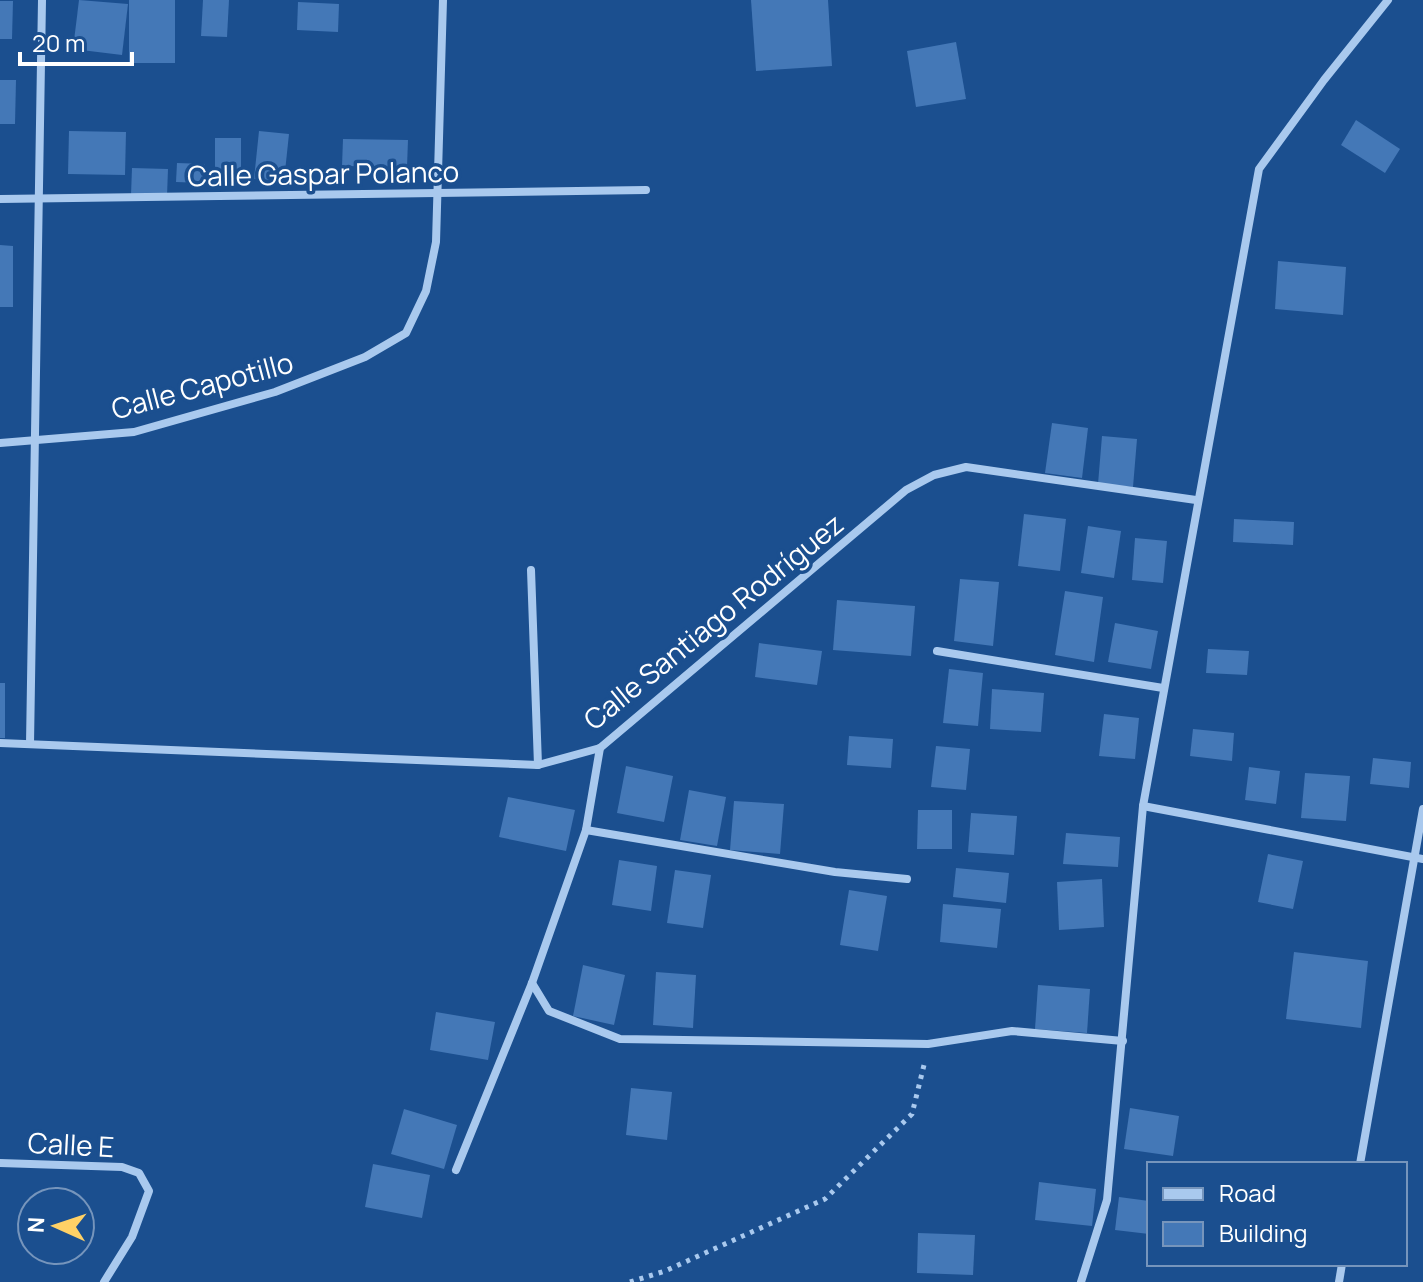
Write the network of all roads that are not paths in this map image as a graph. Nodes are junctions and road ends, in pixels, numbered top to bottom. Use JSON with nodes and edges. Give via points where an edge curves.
{"nodes":[{"id":1,"x":42,"y":0,"type":"edge"},
{"id":2,"x":443,"y":0,"type":"edge"},
{"id":3,"x":1388,"y":0,"type":"edge"},
{"id":4,"x":646,"y":190,"type":"dead end"},
{"id":5,"x":439,"y":193,"type":"junction"},
{"id":6,"x":0,"y":199,"type":"edge"},
{"id":7,"x":41,"y":199,"type":"junction"},
{"id":8,"x":32,"y":440,"type":"junction"},
{"id":9,"x":0,"y":443,"type":"edge"},
{"id":10,"x":1196,"y":500,"type":"junction"},
{"id":11,"x":531,"y":570,"type":"dead end"},
{"id":12,"x":937,"y":651,"type":"dead end"},
{"id":13,"x":1163,"y":688,"type":"junction"},
{"id":14,"x":0,"y":743,"type":"edge"},
{"id":15,"x":30,"y":744,"type":"junction"},
{"id":16,"x":600,"y":748,"type":"junction"},
{"id":17,"x":538,"y":765,"type":"junction"},
{"id":18,"x":1143,"y":806,"type":"junction"},
{"id":19,"x":1423,"y":809,"type":"edge"},
{"id":20,"x":586,"y":830,"type":"junction"},
{"id":21,"x":1418,"y":859,"type":"edge"},
{"id":22,"x":907,"y":879,"type":"dead end"},
{"id":23,"x":532,"y":983,"type":"junction"},
{"id":24,"x":1123,"y":1041,"type":"junction"},
{"id":25,"x":1360,"y":1162,"type":"edge"},
{"id":26,"x":0,"y":1163,"type":"edge"},
{"id":27,"x":456,"y":1170,"type":"dead end"},
{"id":28,"x":104,"y":1282,"type":"edge"},
{"id":29,"x":1081,"y":1282,"type":"edge"}],
"edges":[{"from":1,"to":7,"type":"street"},
{"from":2,"to":5,"type":"street"},
{"from":3,"to":10,"type":"street","via":[[1259,169]]},
{"from":4,"to":5,"type":"street","name":"Calle Gaspar Polanco"},
{"from":5,"to":7,"type":"street","name":"Calle Gaspar Polanco"},
{"from":5,"to":8,"type":"street","name":"Calle Capotillo","via":[[426,291],[406,333],[365,357],[275,392],[134,432]]},
{"from":6,"to":7,"type":"street","name":"Calle Gaspar Polanco"},
{"from":7,"to":8,"type":"street"},
{"from":8,"to":9,"type":"street","name":"Calle Capotillo"},
{"from":8,"to":15,"type":"street"},
{"from":10,"to":13,"type":"street"},
{"from":10,"to":16,"type":"street","name":"Calle Santiago Rodríguez","via":[[966,467],[934,475],[906,490]]},
{"from":11,"to":17,"type":"street"},
{"from":12,"to":13,"type":"street"},
{"from":13,"to":18,"type":"street"},
{"from":14,"to":15,"type":"street","name":"Calle Santiago Rodríguez"},
{"from":15,"to":17,"type":"street","name":"Calle Santiago Rodríguez"},
{"from":16,"to":17,"type":"street","name":"Calle Santiago Rodríguez"},
{"from":16,"to":20,"type":"street"},
{"from":18,"to":21,"type":"street"},
{"from":18,"to":24,"type":"street"},
{"from":19,"to":21,"type":"street"},
{"from":20,"to":22,"type":"street"},
{"from":20,"to":23,"type":"street"},
{"from":21,"to":25,"type":"street"},
{"from":23,"to":24,"type":"street","via":[[549,1011],[620,1039],[928,1044],[1012,1031]]},
{"from":23,"to":27,"type":"street"},
{"from":24,"to":29,"type":"street","via":[[1107,1200]]},
{"from":26,"to":28,"type":"street","name":"Calle E","via":[[122,1167],[139,1173],[149,1191],[132,1237]]}]}
